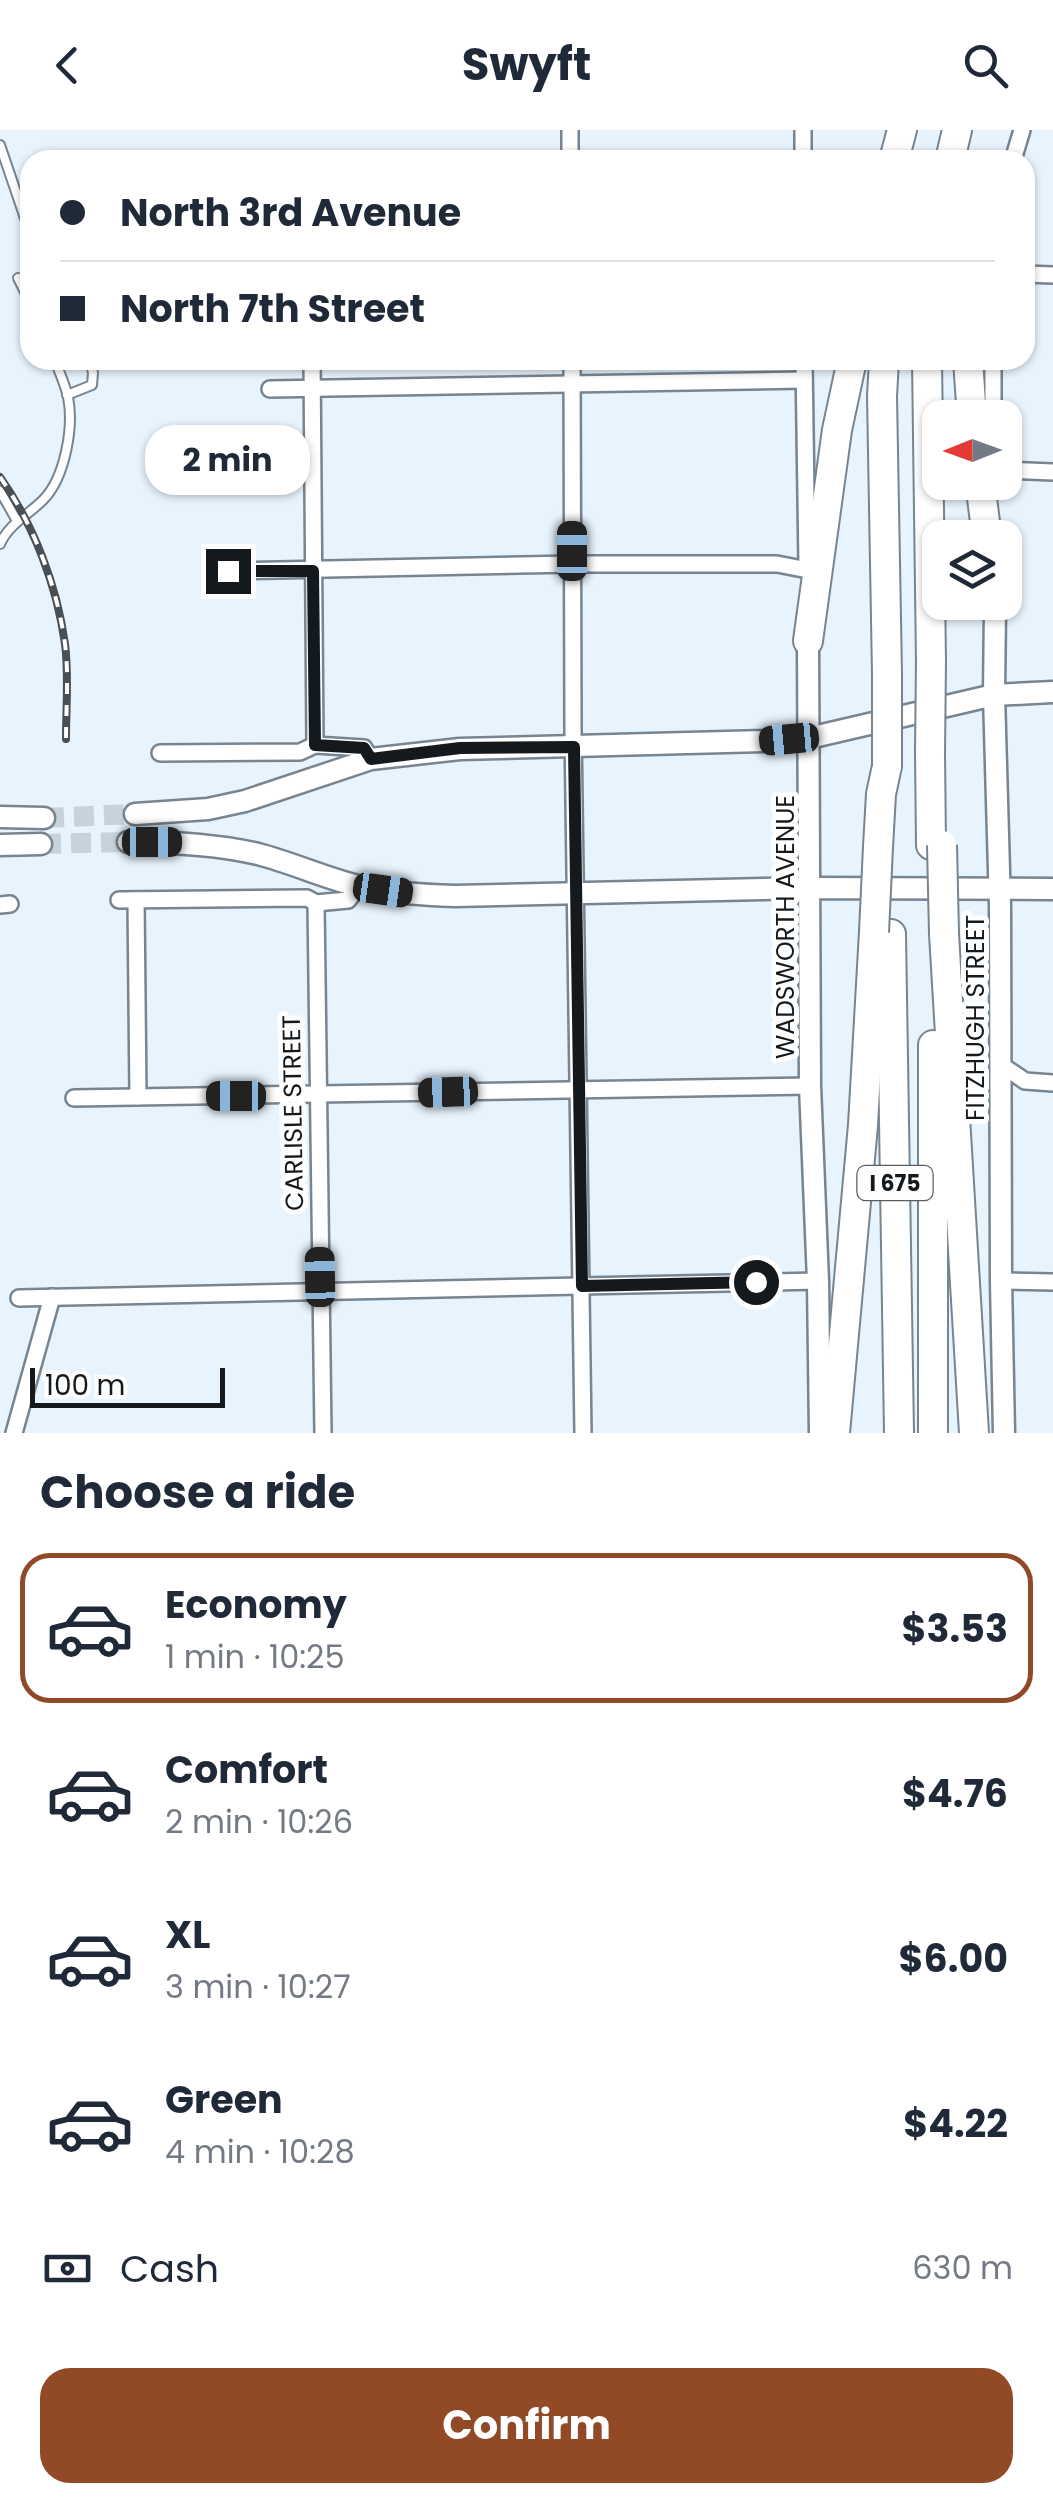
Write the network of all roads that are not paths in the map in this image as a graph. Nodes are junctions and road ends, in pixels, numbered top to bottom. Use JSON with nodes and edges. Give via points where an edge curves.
{"nodes":[{"id":1,"x":0,"y":145,"type":"edge"},
{"id":2,"x":20,"y":204,"type":"edge"},
{"id":3,"x":18,"y":278,"type":"dead end"},
{"id":4,"x":20,"y":282,"type":"edge"},
{"id":5,"x":58,"y":370,"type":"edge"},
{"id":6,"x":92,"y":370,"type":"edge"},
{"id":7,"x":312,"y":370,"type":"edge"},
{"id":8,"x":572,"y":370,"type":"edge"},
{"id":9,"x":804,"y":370,"type":"edge"},
{"id":10,"x":850,"y":370,"type":"edge"},
{"id":11,"x":883,"y":370,"type":"edge"},
{"id":12,"x":927,"y":370,"type":"edge"},
{"id":13,"x":969,"y":370,"type":"edge"},
{"id":14,"x":993,"y":370,"type":"edge"},
{"id":15,"x":804,"y":380,"type":"junction"},
{"id":16,"x":572,"y":384,"type":"junction"},
{"id":17,"x":312,"y":388,"type":"junction"},
{"id":18,"x":270,"y":389,"type":"dead end"},
{"id":19,"x":68,"y":395,"type":"junction"},
{"id":20,"x":971,"y":400,"type":"edge"},
{"id":21,"x":993,"y":400,"type":"edge"},
{"id":22,"x":1022,"y":471,"type":"edge"},
{"id":23,"x":1053,"y":472,"type":"edge"},
{"id":24,"x":0,"y":491,"type":"edge"},
{"id":25,"x":17,"y":522,"type":"junction"},
{"id":26,"x":0,"y":544,"type":"edge"},
{"id":27,"x":572,"y":564,"type":"junction"},
{"id":28,"x":808,"y":570,"type":"junction"},
{"id":29,"x":228,"y":571,"type":"dead end"},
{"id":30,"x":313,"y":571,"type":"junction"},
{"id":31,"x":995,"y":620,"type":"edge"},
{"id":32,"x":808,"y":640,"type":"junction"},
{"id":33,"x":1053,"y":692,"type":"edge"},
{"id":34,"x":994,"y":695,"type":"junction"},
{"id":35,"x":809,"y":738,"type":"junction"},
{"id":36,"x":315,"y":745,"type":"junction"},
{"id":37,"x":574,"y":747,"type":"junction"},
{"id":38,"x":160,"y":753,"type":"dead end"},
{"id":39,"x":371,"y":759,"type":"junction"},
{"id":40,"x":135,"y":814,"type":"tunnel mouth"},
{"id":41,"x":0,"y":817,"type":"edge"},
{"id":42,"x":44,"y":818,"type":"tunnel mouth"},
{"id":43,"x":128,"y":842,"type":"tunnel mouth"},
{"id":44,"x":41,"y":844,"type":"tunnel mouth"},
{"id":45,"x":0,"y":845,"type":"edge"},
{"id":46,"x":360,"y":886,"type":"junction"},
{"id":47,"x":811,"y":888,"type":"junction"},
{"id":48,"x":998,"y":888,"type":"junction"},
{"id":49,"x":1053,"y":888,"type":"edge"},
{"id":50,"x":576,"y":893,"type":"junction"},
{"id":51,"x":316,"y":903,"type":"junction"},
{"id":52,"x":882,"y":932,"type":"junction"},
{"id":53,"x":938,"y":934,"type":"junction"},
{"id":54,"x":1000,"y":1064,"type":"junction"},
{"id":55,"x":1053,"y":1084,"type":"edge"},
{"id":56,"x":810,"y":1086,"type":"junction"},
{"id":57,"x":578,"y":1090,"type":"junction"},
{"id":58,"x":318,"y":1095,"type":"junction"},
{"id":59,"x":74,"y":1098,"type":"dead end"},
{"id":60,"x":138,"y":1098,"type":"junction"},
{"id":61,"x":1001,"y":1281,"type":"junction"},
{"id":62,"x":818,"y":1282,"type":"junction"},
{"id":63,"x":1053,"y":1282,"type":"edge"},
{"id":64,"x":582,"y":1286,"type":"junction"},
{"id":65,"x":320,"y":1292,"type":"junction"},
{"id":66,"x":52,"y":1297,"type":"junction"},
{"id":67,"x":19,"y":1298,"type":"dead end"},
{"id":68,"x":14,"y":1433,"type":"edge"},
{"id":69,"x":323,"y":1433,"type":"edge"},
{"id":70,"x":583,"y":1433,"type":"edge"},
{"id":71,"x":820,"y":1433,"type":"edge"},
{"id":72,"x":835,"y":1433,"type":"edge"},
{"id":73,"x":898,"y":1433,"type":"edge"},
{"id":74,"x":932,"y":1433,"type":"edge"},
{"id":75,"x":974,"y":1433,"type":"edge"},
{"id":76,"x":1004,"y":1433,"type":"edge"}],
"edges":[{"from":1,"to":2,"type":"lane"},
{"from":3,"to":4,"type":"lane"},
{"from":5,"to":19,"type":"lane"},
{"from":6,"to":19,"type":"lane","via":[[92,384]]},
{"from":7,"to":17,"type":"street"},
{"from":8,"to":16,"type":"street"},
{"from":9,"to":15,"type":"street","name":"WADSWORTH AVENUE"},
{"from":10,"to":32,"type":"highway"},
{"from":11,"to":52,"type":"highway","bridge":true},
{"from":12,"to":53,"type":"highway","number":"I 675","bridge":true},
{"from":13,"to":20,"type":"highway"},
{"from":14,"to":21,"type":"street"},
{"from":15,"to":16,"type":"street"},
{"from":15,"to":28,"type":"street","name":"WADSWORTH AVENUE"},
{"from":16,"to":17,"type":"street"},
{"from":16,"to":27,"type":"street"},
{"from":17,"to":18,"type":"street"},
{"from":17,"to":30,"type":"street"},
{"from":19,"to":25,"type":"lane","via":[[58,480]]},
{"from":22,"to":23,"type":"street"},
{"from":24,"to":25,"type":"lane"},
{"from":25,"to":26,"type":"lane"},
{"from":27,"to":28,"type":"street","via":[[777,564]]},
{"from":27,"to":30,"type":"street"},
{"from":27,"to":37,"type":"street"},
{"from":28,"to":32,"type":"street","name":"WADSWORTH AVENUE"},
{"from":29,"to":30,"type":"street"},
{"from":30,"to":36,"type":"street"},
{"from":31,"to":34,"type":"street","name":"FITZHUGH STREET"},
{"from":32,"to":35,"type":"street","name":"WADSWORTH AVENUE"},
{"from":33,"to":34,"type":"street"},
{"from":34,"to":35,"type":"street"},
{"from":34,"to":48,"type":"street","name":"FITZHUGH STREET"},
{"from":35,"to":37,"type":"street"},
{"from":35,"to":47,"type":"street","name":"WADSWORTH AVENUE"},
{"from":36,"to":38,"type":"street","via":[[300,752]]},
{"from":36,"to":39,"type":"street","via":[[364,748]]},
{"from":37,"to":39,"type":"street","via":[[460,748]]},
{"from":37,"to":50,"type":"street"},
{"from":39,"to":40,"type":"street","via":[[245,801]]},
{"from":41,"to":42,"type":"street"},
{"from":43,"to":46,"type":"street","via":[[216,846]]},
{"from":44,"to":45,"type":"street"},
{"from":46,"to":50,"type":"street","via":[[416,895]]},
{"from":46,"to":51,"type":"street","via":[[348,900]]},
{"from":47,"to":48,"type":"street"},
{"from":47,"to":50,"type":"street"},
{"from":47,"to":56,"type":"street","name":"WADSWORTH AVENUE"},
{"from":48,"to":49,"type":"street"},
{"from":48,"to":54,"type":"street","name":"FITZHUGH STREET"},
{"from":50,"to":57,"type":"street"},
{"from":51,"to":58,"type":"street","name":"CARLISLE STREET"},
{"from":51,"to":60,"type":"street","via":[[128,900]]},
{"from":52,"to":72,"type":"highway"},
{"from":52,"to":73,"type":"highway","number":"I 675"},
{"from":53,"to":74,"type":"highway","number":"I 675"},
{"from":53,"to":75,"type":"highway"},
{"from":54,"to":55,"type":"street","via":[[1025,1082]]},
{"from":54,"to":61,"type":"street","name":"FITZHUGH STREET"},
{"from":56,"to":57,"type":"street"},
{"from":56,"to":62,"type":"street","name":"WADSWORTH AVENUE"},
{"from":57,"to":58,"type":"street"},
{"from":57,"to":64,"type":"street"},
{"from":58,"to":60,"type":"street"},
{"from":58,"to":65,"type":"street","name":"CARLISLE STREET"},
{"from":59,"to":60,"type":"street"},
{"from":61,"to":63,"type":"street"},
{"from":61,"to":76,"type":"street","name":"FITZHUGH STREET"},
{"from":62,"to":64,"type":"street"},
{"from":62,"to":71,"type":"street","name":"WADSWORTH AVENUE"},
{"from":64,"to":65,"type":"street"},
{"from":64,"to":70,"type":"street"},
{"from":65,"to":66,"type":"street"},
{"from":65,"to":69,"type":"street","name":"CARLISLE STREET"},
{"from":66,"to":67,"type":"street"},
{"from":66,"to":68,"type":"street"}]}
